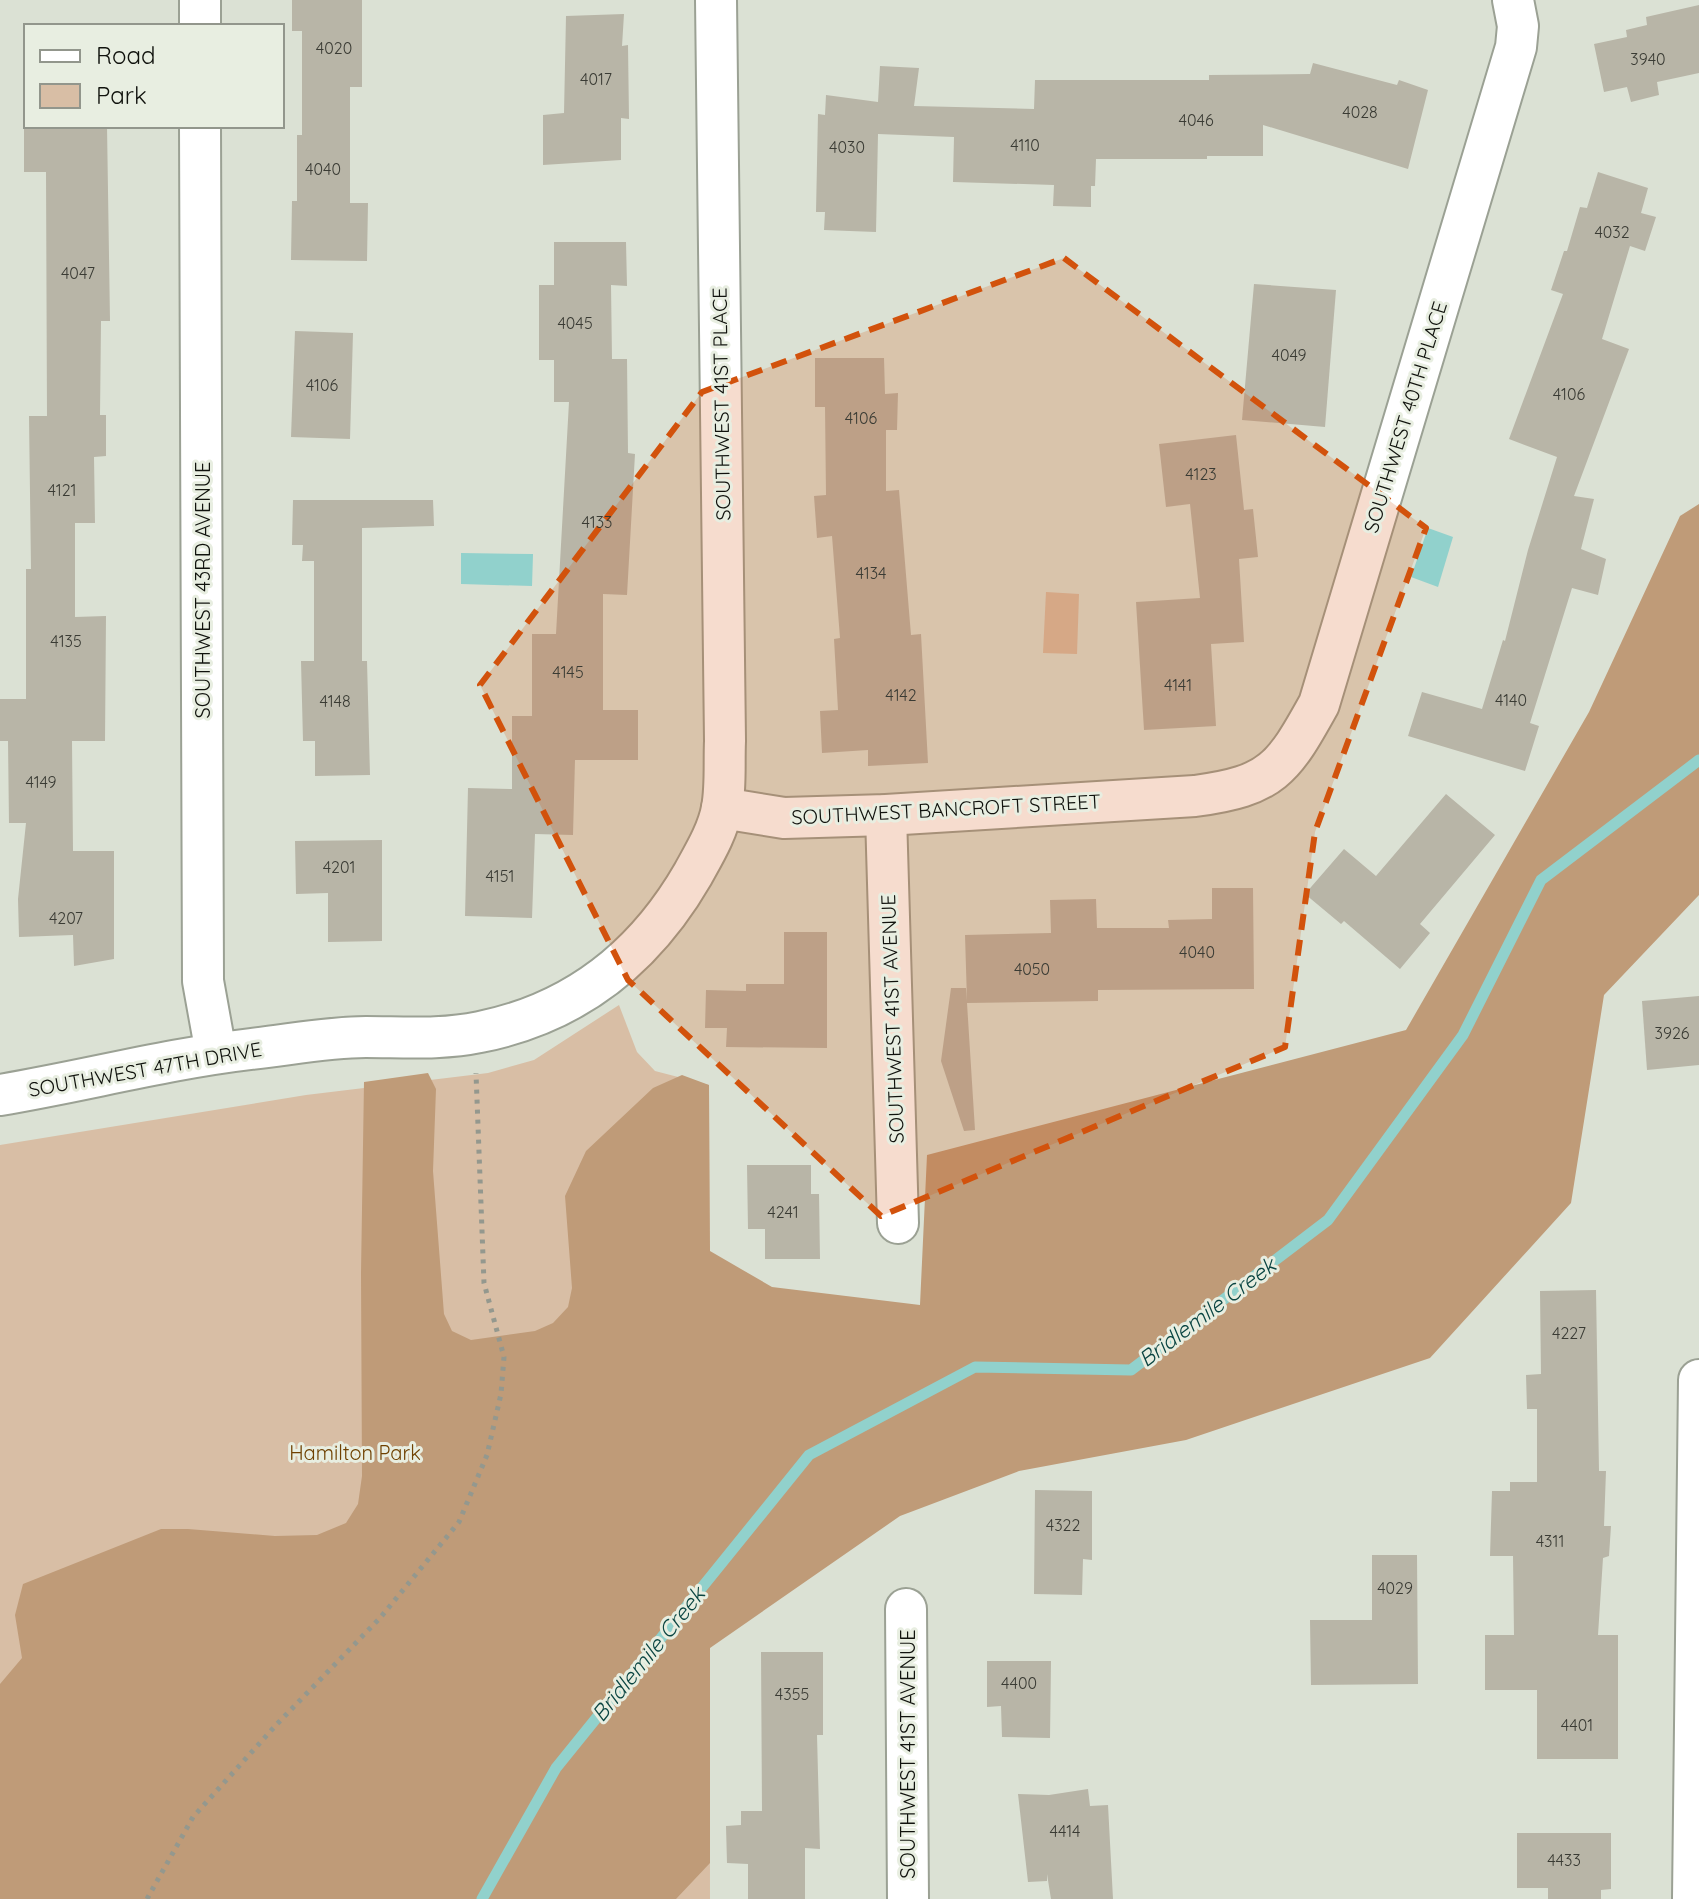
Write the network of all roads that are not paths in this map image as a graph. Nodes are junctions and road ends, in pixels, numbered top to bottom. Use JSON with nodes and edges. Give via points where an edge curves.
{"nodes":[{"id":1,"x":200,"y":0,"type":"edge"},
{"id":2,"x":716,"y":0,"type":"edge"},
{"id":3,"x":1513,"y":0,"type":"edge"},
{"id":4,"x":200,"y":24,"type":"edge"},
{"id":5,"x":200,"y":128,"type":"edge"},
{"id":6,"x":1226,"y":792,"type":"joint"},
{"id":7,"x":722,"y":808,"type":"junction"},
{"id":8,"x":886,"y":815,"type":"junction"},
{"id":9,"x":216,"y":1053,"type":"junction"},
{"id":10,"x":0,"y":1095,"type":"edge"},
{"id":11,"x":898,"y":1223,"type":"dead end"},
{"id":12,"x":1699,"y":1380,"type":"edge"},
{"id":13,"x":906,"y":1609,"type":"dead end"},
{"id":14,"x":908,"y":1899,"type":"edge"},
{"id":15,"x":1693,"y":1899,"type":"edge"}],
"edges":[{"from":1,"to":4,"type":"street"},
{"from":2,"to":7,"type":"street","name":"SOUTHWEST 41ST PLACE"},
{"from":3,"to":6,"type":"street","name":"SOUTHWEST 40TH PLACE","via":[[1516,47],[1319,704],[1274,772]]},
{"from":5,"to":9,"type":"street","name":"SOUTHWEST 43RD AVENUE","via":[[203,981]]},
{"from":6,"to":8,"type":"street","name":"SOUTHWEST BANCROFT STREET"},
{"from":7,"to":8,"type":"street","name":"SOUTHWEST BANCROFT STREET","via":[[784,818]]},
{"from":7,"to":9,"type":"street","name":"SOUTHWEST 47TH DRIVE","via":[[707,849],[677,902],[643,944],[607,977],[573,998],[482,1032],[363,1037]]},
{"from":8,"to":11,"type":"street","name":"SOUTHWEST 41ST AVENUE"},
{"from":9,"to":10,"type":"street","name":"SOUTHWEST 47TH DRIVE"},
{"from":12,"to":15,"type":"street"},
{"from":13,"to":14,"type":"street","name":"SOUTHWEST 41ST AVENUE"}]}
